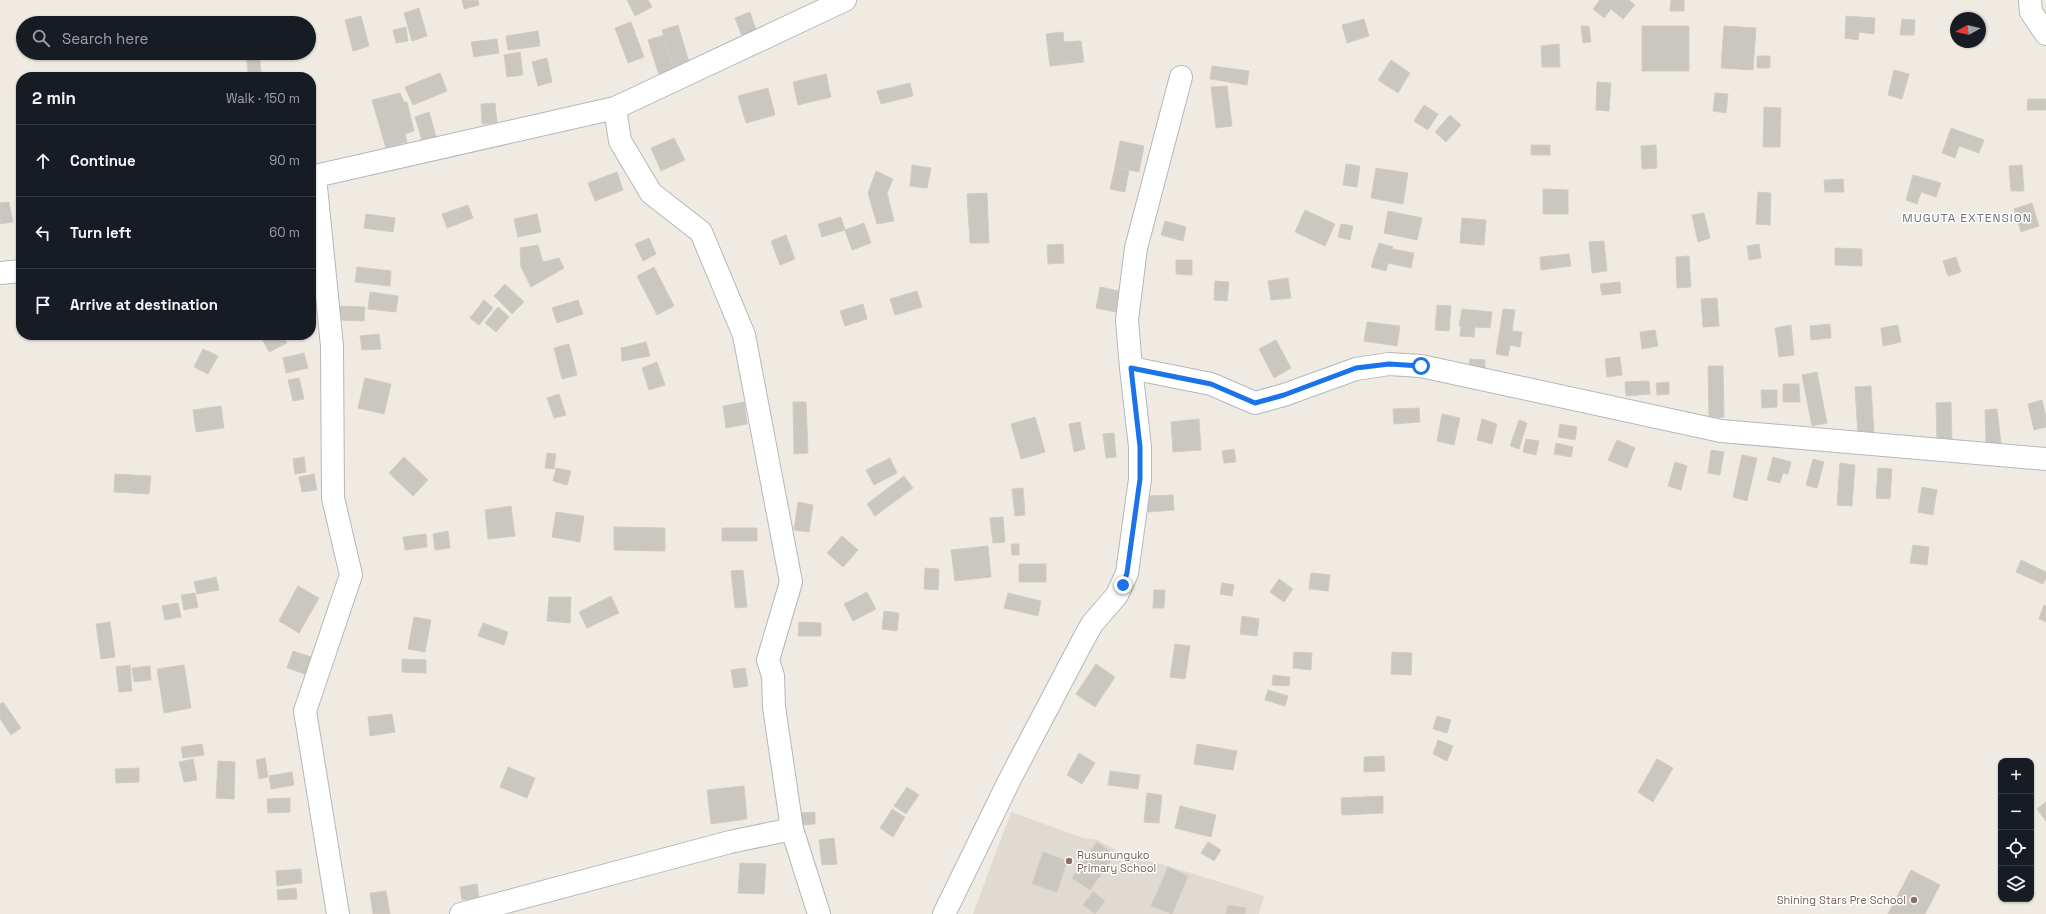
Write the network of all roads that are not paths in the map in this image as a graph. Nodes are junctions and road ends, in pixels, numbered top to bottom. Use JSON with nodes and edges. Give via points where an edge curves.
{"nodes":[{"id":1,"x":845,"y":0,"type":"edge"},
{"id":2,"x":2030,"y":0,"type":"edge"},
{"id":3,"x":2046,"y":34,"type":"edge"},
{"id":4,"x":1181,"y":77,"type":"dead end"},
{"id":5,"x":615,"y":108,"type":"junction"},
{"id":6,"x":316,"y":176,"type":"edge"},
{"id":7,"x":316,"y":204,"type":"edge"},
{"id":8,"x":16,"y":272,"type":"edge"},
{"id":9,"x":0,"y":274,"type":"edge"},
{"id":10,"x":1131,"y":368,"type":"junction"},
{"id":11,"x":2046,"y":459,"type":"edge"},
{"id":12,"x":792,"y":829,"type":"junction"},
{"id":13,"x":338,"y":914,"type":"edge"},
{"id":14,"x":461,"y":914,"type":"edge"},
{"id":15,"x":819,"y":914,"type":"edge"},
{"id":16,"x":944,"y":914,"type":"edge"}],
"edges":[{"from":1,"to":5,"type":"street"},
{"from":2,"to":3,"type":"street","via":[[2031,12]]},
{"from":4,"to":10,"type":"street","via":[[1136,248],[1127,320]]},
{"from":5,"to":6,"type":"street"},
{"from":5,"to":12,"type":"street","via":[[620,141],[651,193],[701,232],[744,335],[791,582],[768,660],[773,676],[774,707]]},
{"from":7,"to":13,"type":"street","via":[[332,346],[333,498],[351,574],[305,711]]},
{"from":8,"to":9,"type":"street"},
{"from":10,"to":11,"type":"street","via":[[1211,384],[1255,403],[1356,368],[1389,364],[1421,366],[1721,431]]},
{"from":10,"to":16,"type":"street","via":[[1140,447],[1140,479],[1127,573],[1123,585],[1118,595],[1092,624],[1082,642],[1010,779]]},
{"from":12,"to":14,"type":"street","via":[[730,842]]},
{"from":12,"to":15,"type":"street"}]}
